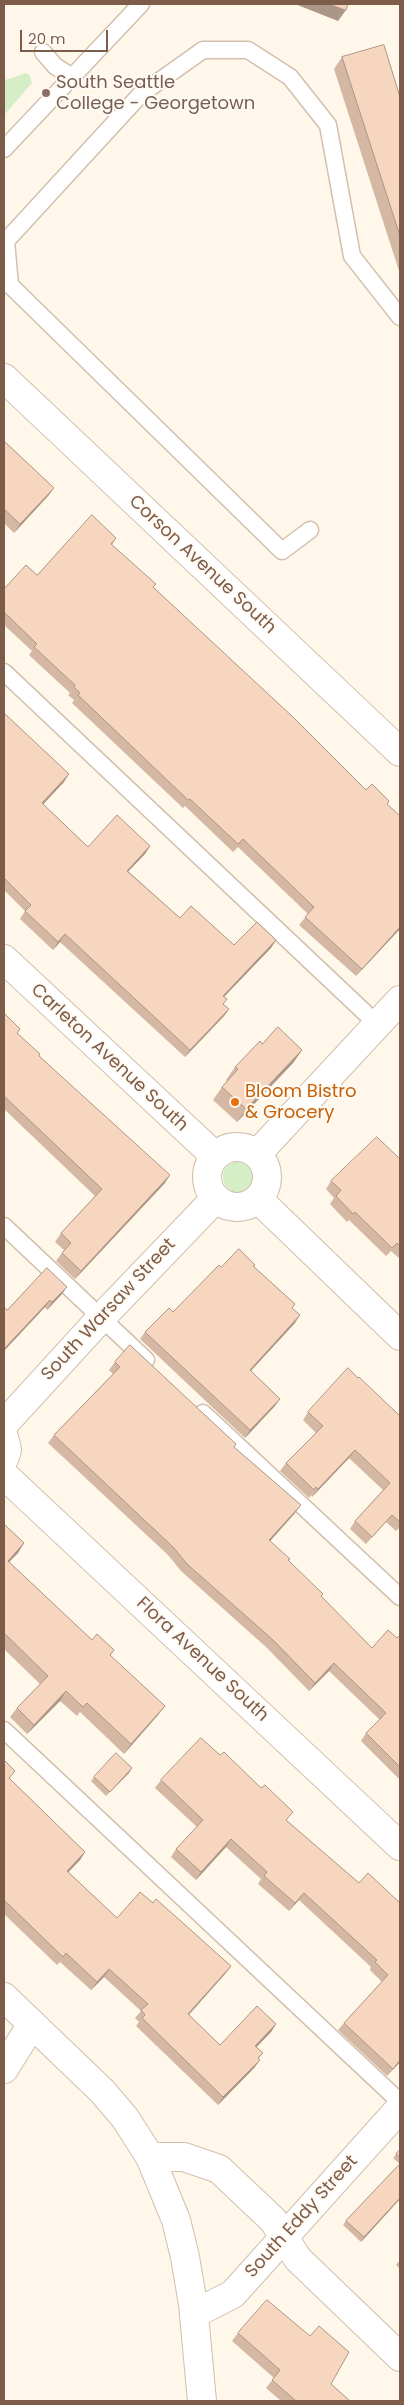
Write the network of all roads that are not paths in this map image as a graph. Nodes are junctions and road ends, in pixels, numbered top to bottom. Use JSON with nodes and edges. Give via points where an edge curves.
{"nodes":[{"id":1,"x":141,"y":4,"type":"edge"},
{"id":2,"x":43,"y":52,"type":"dead end"},
{"id":3,"x":72,"y":77,"type":"junction"},
{"id":4,"x":4,"y":149,"type":"edge"},
{"id":5,"x":400,"y":317,"type":"edge"},
{"id":6,"x":4,"y":378,"type":"edge"},
{"id":7,"x":310,"y":530,"type":"dead end"},
{"id":8,"x":4,"y":672,"type":"edge"},
{"id":9,"x":400,"y":752,"type":"edge"},
{"id":10,"x":4,"y":959,"type":"edge"},
{"id":11,"x":400,"y":1000,"type":"edge"},
{"id":12,"x":377,"y":1024,"type":"junction"},
{"id":13,"x":257,"y":1154,"type":"junction"},
{"id":14,"x":215,"y":1156,"type":"junction"},
{"id":15,"x":216,"y":1198,"type":"junction"},
{"id":16,"x":258,"y":1199,"type":"junction"},
{"id":17,"x":4,"y":1226,"type":"edge"},
{"id":18,"x":101,"y":1318,"type":"junction"},
{"id":19,"x":400,"y":1336,"type":"edge"},
{"id":20,"x":156,"y":1369,"type":"edge"},
{"id":21,"x":192,"y":1403,"type":"edge"},
{"id":22,"x":4,"y":1424,"type":"edge"},
{"id":23,"x":4,"y":1437,"type":"edge"},
{"id":24,"x":4,"y":1459,"type":"edge"},
{"id":25,"x":4,"y":1474,"type":"edge"},
{"id":26,"x":400,"y":1597,"type":"edge"},
{"id":27,"x":4,"y":1730,"type":"edge"},
{"id":28,"x":400,"y":1846,"type":"edge"},
{"id":29,"x":4,"y":1997,"type":"edge"},
{"id":30,"x":32,"y":2024,"type":"junction"},
{"id":31,"x":4,"y":2069,"type":"edge"},
{"id":32,"x":400,"y":2102,"type":"edge"},
{"id":33,"x":400,"y":2108,"type":"edge"},
{"id":34,"x":150,"y":2157,"type":"junction"},
{"id":35,"x":283,"y":2236,"type":"junction"},
{"id":36,"x":194,"y":2314,"type":"junction"},
{"id":37,"x":400,"y":2357,"type":"edge"},
{"id":38,"x":202,"y":2401,"type":"edge"}],
"edges":[{"from":1,"to":3,"type":"lane"},
{"from":2,"to":3,"type":"lane","via":[[55,66]]},
{"from":3,"to":4,"type":"lane"},
{"from":5,"to":7,"type":"lane","via":[[352,256],[328,125],[290,77],[248,50],[203,50],[141,94],[6,241],[10,285],[282,551]]},
{"from":6,"to":9,"type":"street","name":"Corson Avenue South"},
{"from":8,"to":12,"type":"lane"},
{"from":10,"to":14,"type":"street","name":"Carleton Avenue South"},
{"from":11,"to":12,"type":"street"},
{"from":12,"to":13,"type":"street"},
{"from":13,"to":14,"type":"street","via":[[239,1146],[220,1151]]},
{"from":13,"to":16,"type":"street","via":[[266,1170],[267,1180]]},
{"from":14,"to":15,"type":"street","via":[[206,1176]]},
{"from":15,"to":16,"type":"street","via":[[229,1206],[239,1207]]},
{"from":15,"to":18,"type":"street","name":"South Warsaw Street"},
{"from":16,"to":19,"type":"street"},
{"from":17,"to":18,"type":"lane"},
{"from":18,"to":20,"type":"lane"},
{"from":18,"to":22,"type":"street","name":"South Warsaw Street"},
{"from":21,"to":26,"type":"lane"},
{"from":23,"to":24,"type":"street"},
{"from":25,"to":28,"type":"street","name":"Flora Avenue South"},
{"from":27,"to":32,"type":"lane"},
{"from":29,"to":30,"type":"street"},
{"from":30,"to":31,"type":"street"},
{"from":30,"to":34,"type":"street","via":[[126,2118]]},
{"from":33,"to":35,"type":"street","name":"South Eddy Street"},
{"from":34,"to":35,"type":"street","via":[[184,2157],[219,2169],[272,2220]]},
{"from":34,"to":36,"type":"street","via":[[176,2220]]},
{"from":35,"to":36,"type":"street","name":"South Eddy Street","via":[[233,2294]]},
{"from":35,"to":37,"type":"street","via":[[298,2259]]},
{"from":36,"to":38,"type":"street"}]}
